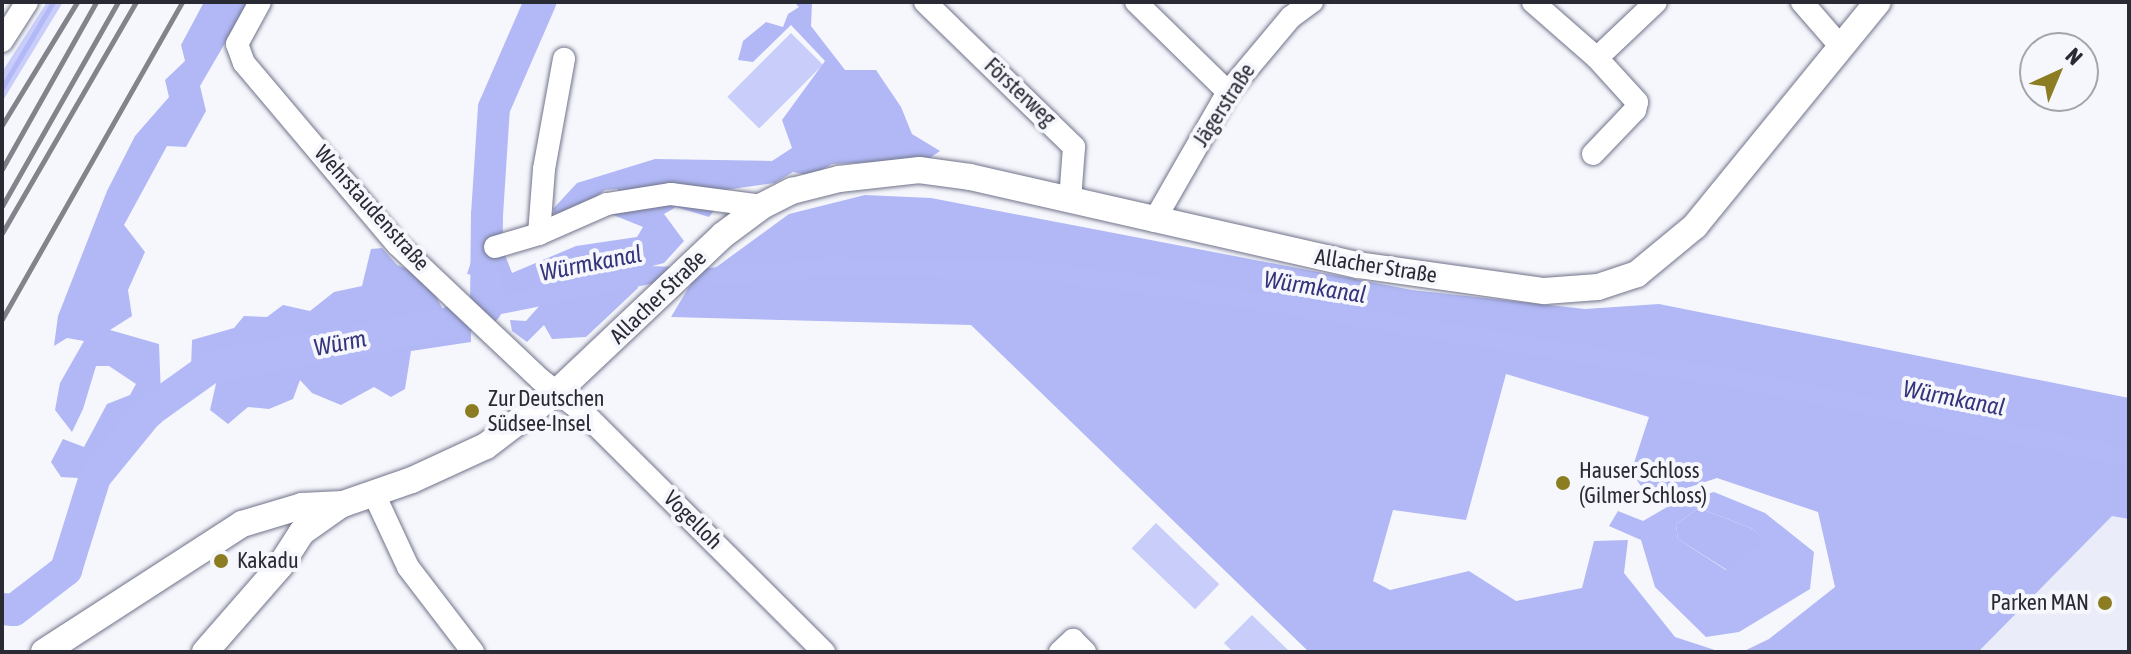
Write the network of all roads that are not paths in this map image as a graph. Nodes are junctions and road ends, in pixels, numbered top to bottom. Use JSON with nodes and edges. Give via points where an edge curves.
{"nodes":[{"id":1,"x":27,"y":2,"type":"edge"},
{"id":2,"x":260,"y":2,"type":"edge"},
{"id":3,"x":925,"y":2,"type":"edge"},
{"id":4,"x":1136,"y":2,"type":"edge"},
{"id":5,"x":1312,"y":2,"type":"edge"},
{"id":6,"x":1533,"y":2,"type":"edge"},
{"id":7,"x":1656,"y":2,"type":"edge"},
{"id":8,"x":1802,"y":2,"type":"edge"},
{"id":9,"x":1878,"y":2,"type":"edge"},
{"id":10,"x":2,"y":41,"type":"edge"},
{"id":11,"x":1841,"y":47,"type":"junction"},
{"id":12,"x":1597,"y":58,"type":"junction"},
{"id":13,"x":564,"y":59,"type":"dead end"},
{"id":14,"x":1228,"y":92,"type":"junction"},
{"id":15,"x":1593,"y":154,"type":"dead end"},
{"id":16,"x":1070,"y":200,"type":"junction"},
{"id":17,"x":762,"y":206,"type":"junction"},
{"id":18,"x":1154,"y":221,"type":"junction"},
{"id":19,"x":539,"y":234,"type":"junction"},
{"id":20,"x":495,"y":247,"type":"dead end"},
{"id":21,"x":557,"y":392,"type":"junction"},
{"id":22,"x":374,"y":494,"type":"junction"},
{"id":23,"x":343,"y":504,"type":"junction"},
{"id":24,"x":44,"y":652,"type":"edge"},
{"id":25,"x":205,"y":652,"type":"edge"},
{"id":26,"x":473,"y":652,"type":"edge"},
{"id":27,"x":824,"y":652,"type":"edge"},
{"id":28,"x":1060,"y":652,"type":"edge"},
{"id":29,"x":1085,"y":652,"type":"edge"}],
"edges":[{"from":1,"to":10,"type":"street"},
{"from":2,"to":21,"type":"street","name":"Wehrstaudenstraße","via":[[237,44],[244,63],[398,245]]},
{"from":3,"to":16,"type":"street","name":"Försterweg","via":[[1074,147]]},
{"from":4,"to":14,"type":"street"},
{"from":5,"to":14,"type":"street","name":"Jägerstraße","via":[[1291,17]]},
{"from":6,"to":12,"type":"street"},
{"from":7,"to":12,"type":"street"},
{"from":8,"to":11,"type":"street"},
{"from":9,"to":11,"type":"street","name":"Allacher Straße"},
{"from":11,"to":18,"type":"street","name":"Allacher Straße","via":[[1695,226],[1637,274],[1606,285],[1544,291],[1389,270]]},
{"from":12,"to":15,"type":"street","via":[[1637,102]]},
{"from":13,"to":19,"type":"street","via":[[544,169]]},
{"from":14,"to":18,"type":"street","name":"Jägerstraße"},
{"from":16,"to":17,"type":"street","name":"Allacher Straße","via":[[919,170],[839,179],[792,191]]},
{"from":16,"to":18,"type":"street","name":"Allacher Straße"},
{"from":17,"to":19,"type":"street","via":[[671,194],[607,204]]},
{"from":17,"to":21,"type":"street","name":"Allacher Straße","via":[[700,255]]},
{"from":19,"to":20,"type":"street"},
{"from":21,"to":22,"type":"street","name":"Allacher Straße","via":[[466,457]]},
{"from":21,"to":27,"type":"street","name":"Vogelloh"},
{"from":22,"to":23,"type":"street","name":"Allacher Straße"},
{"from":22,"to":26,"type":"street","via":[[408,567]]},
{"from":23,"to":24,"type":"street","via":[[302,506],[242,524]]},
{"from":23,"to":25,"type":"street","via":[[302,532],[280,566]]},
{"from":28,"to":29,"type":"street","via":[[1073,640]]}]}
